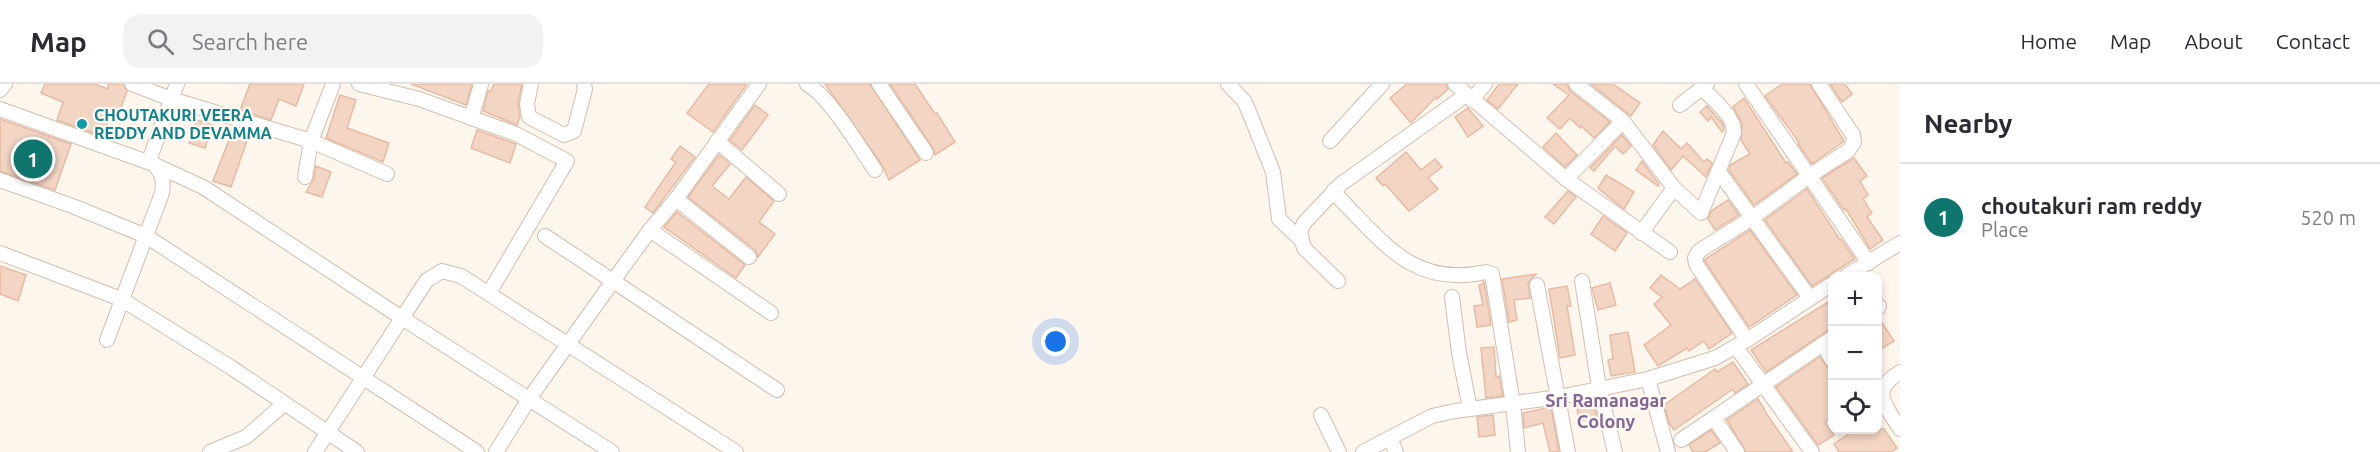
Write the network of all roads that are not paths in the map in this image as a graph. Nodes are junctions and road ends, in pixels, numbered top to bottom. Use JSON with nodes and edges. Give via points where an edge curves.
{"nodes":[{"id":1,"x":5,"y":84,"type":"edge"},
{"id":2,"x":132,"y":84,"type":"edge"},
{"id":3,"x":177,"y":84,"type":"edge"},
{"id":4,"x":333,"y":84,"type":"edge"},
{"id":5,"x":359,"y":84,"type":"edge"},
{"id":6,"x":481,"y":84,"type":"edge"},
{"id":7,"x":531,"y":84,"type":"edge"},
{"id":8,"x":584,"y":84,"type":"edge"},
{"id":9,"x":759,"y":84,"type":"edge"},
{"id":10,"x":807,"y":84,"type":"edge"},
{"id":11,"x":879,"y":84,"type":"edge"},
{"id":12,"x":1228,"y":84,"type":"edge"},
{"id":13,"x":1382,"y":84,"type":"edge"},
{"id":14,"x":1455,"y":84,"type":"edge"},
{"id":15,"x":1485,"y":84,"type":"edge"},
{"id":16,"x":1576,"y":84,"type":"edge"},
{"id":17,"x":1746,"y":84,"type":"edge"},
{"id":18,"x":1819,"y":84,"type":"edge"},
{"id":19,"x":1705,"y":86,"type":"edge"},
{"id":20,"x":0,"y":90,"type":"edge"},
{"id":21,"x":1469,"y":97,"type":"junction"},
{"id":22,"x":171,"y":99,"type":"junction"},
{"id":23,"x":1680,"y":105,"type":"dead end"},
{"id":24,"x":0,"y":110,"type":"edge"},
{"id":25,"x":471,"y":118,"type":"junction"},
{"id":26,"x":1623,"y":121,"type":"junction"},
{"id":27,"x":311,"y":141,"type":"junction"},
{"id":28,"x":717,"y":141,"type":"junction"},
{"id":29,"x":1330,"y":141,"type":"dead end"},
{"id":30,"x":926,"y":153,"type":"dead end"},
{"id":31,"x":153,"y":164,"type":"junction"},
{"id":32,"x":875,"y":170,"type":"dead end"},
{"id":33,"x":1719,"y":172,"type":"junction"},
{"id":34,"x":387,"y":174,"type":"dead end"},
{"id":35,"x":1809,"y":176,"type":"junction"},
{"id":36,"x":305,"y":177,"type":"dead end"},
{"id":37,"x":1566,"y":179,"type":"junction"},
{"id":38,"x":0,"y":180,"type":"edge"},
{"id":39,"x":1674,"y":188,"type":"junction"},
{"id":40,"x":1334,"y":190,"type":"junction"},
{"id":41,"x":779,"y":194,"type":"dead end"},
{"id":42,"x":676,"y":199,"type":"junction"},
{"id":43,"x":1752,"y":218,"type":"junction"},
{"id":44,"x":650,"y":230,"type":"junction"},
{"id":45,"x":1641,"y":233,"type":"junction"},
{"id":46,"x":146,"y":236,"type":"junction"},
{"id":47,"x":545,"y":236,"type":"dead end"},
{"id":48,"x":1300,"y":239,"type":"junction"},
{"id":49,"x":1900,"y":243,"type":"edge"},
{"id":50,"x":0,"y":252,"type":"edge"},
{"id":51,"x":1670,"y":252,"type":"dead end"},
{"id":52,"x":749,"y":257,"type":"dead end"},
{"id":53,"x":1869,"y":263,"type":"junction"},
{"id":54,"x":1853,"y":272,"type":"edge"},
{"id":55,"x":613,"y":281,"type":"junction"},
{"id":56,"x":1338,"y":281,"type":"dead end"},
{"id":57,"x":1582,"y":281,"type":"dead end"},
{"id":58,"x":1537,"y":285,"type":"dead end"},
{"id":59,"x":1828,"y":287,"type":"edge"},
{"id":60,"x":489,"y":294,"type":"junction"},
{"id":61,"x":1452,"y":297,"type":"dead end"},
{"id":62,"x":1809,"y":298,"type":"junction"},
{"id":63,"x":121,"y":299,"type":"junction"},
{"id":64,"x":771,"y":313,"type":"dead end"},
{"id":65,"x":402,"y":318,"type":"junction"},
{"id":66,"x":107,"y":340,"type":"dead end"},
{"id":67,"x":1828,"y":341,"type":"edge"},
{"id":68,"x":1742,"y":343,"type":"junction"},
{"id":69,"x":567,"y":344,"type":"junction"},
{"id":70,"x":1900,"y":372,"type":"edge"},
{"id":71,"x":364,"y":377,"type":"junction"},
{"id":72,"x":1648,"y":379,"type":"junction"},
{"id":73,"x":1763,"y":384,"type":"junction"},
{"id":74,"x":1599,"y":387,"type":"junction"},
{"id":75,"x":777,"y":390,"type":"dead end"},
{"id":76,"x":1559,"y":397,"type":"junction"},
{"id":77,"x":529,"y":399,"type":"junction"},
{"id":78,"x":284,"y":404,"type":"junction"},
{"id":79,"x":1513,"y":404,"type":"junction"},
{"id":80,"x":1470,"y":409,"type":"junction"},
{"id":81,"x":1321,"y":415,"type":"dead end"},
{"id":82,"x":1714,"y":418,"type":"junction"},
{"id":83,"x":1900,"y":429,"type":"edge"},
{"id":84,"x":328,"y":434,"type":"junction"},
{"id":85,"x":1390,"y":438,"type":"junction"},
{"id":86,"x":1682,"y":440,"type":"dead end"},
{"id":87,"x":210,"y":452,"type":"edge"},
{"id":88,"x":315,"y":452,"type":"edge"},
{"id":89,"x":357,"y":452,"type":"edge"},
{"id":90,"x":477,"y":452,"type":"edge"},
{"id":91,"x":496,"y":452,"type":"edge"},
{"id":92,"x":612,"y":452,"type":"edge"},
{"id":93,"x":736,"y":452,"type":"edge"},
{"id":94,"x":1338,"y":452,"type":"edge"},
{"id":95,"x":1363,"y":452,"type":"edge"},
{"id":96,"x":1396,"y":452,"type":"edge"},
{"id":97,"x":1518,"y":452,"type":"edge"},
{"id":98,"x":1568,"y":452,"type":"edge"},
{"id":99,"x":1615,"y":452,"type":"edge"},
{"id":100,"x":1668,"y":452,"type":"edge"},
{"id":101,"x":1737,"y":452,"type":"edge"},
{"id":102,"x":1812,"y":452,"type":"edge"}],
"edges":[{"from":1,"to":20,"type":"street"},
{"from":2,"to":22,"type":"street"},
{"from":3,"to":22,"type":"street"},
{"from":4,"to":27,"type":"street"},
{"from":5,"to":25,"type":"street","via":[[419,99]]},
{"from":6,"to":25,"type":"street"},
{"from":7,"to":8,"type":"street","via":[[529,117],[564,135],[574,131]]},
{"from":9,"to":28,"type":"street"},
{"from":10,"to":32,"type":"street","via":[[829,106]]},
{"from":11,"to":30,"type":"street"},
{"from":12,"to":48,"type":"street","via":[[1245,102],[1273,172],[1279,219]]},
{"from":13,"to":29,"type":"street"},
{"from":14,"to":21,"type":"street"},
{"from":15,"to":21,"type":"street"},
{"from":16,"to":26,"type":"street"},
{"from":17,"to":35,"type":"street"},
{"from":18,"to":35,"type":"street","via":[[1854,142],[1848,151]]},
{"from":19,"to":23,"type":"street"},
{"from":19,"to":33,"type":"street","via":[[1734,126]]},
{"from":21,"to":37,"type":"street"},
{"from":21,"to":40,"type":"street"},
{"from":22,"to":27,"type":"street"},
{"from":22,"to":31,"type":"street","via":[[152,148]]},
{"from":24,"to":31,"type":"street"},
{"from":25,"to":60,"type":"street","via":[[516,134],[567,161]]},
{"from":26,"to":37,"type":"street"},
{"from":26,"to":39,"type":"street"},
{"from":27,"to":34,"type":"street"},
{"from":27,"to":36,"type":"street"},
{"from":28,"to":41,"type":"street"},
{"from":28,"to":42,"type":"street"},
{"from":31,"to":46,"type":"street","via":[[164,181]]},
{"from":31,"to":65,"type":"street","via":[[203,187]]},
{"from":33,"to":39,"type":"street","via":[[1701,213]]},
{"from":33,"to":43,"type":"street"},
{"from":35,"to":43,"type":"street"},
{"from":35,"to":53,"type":"street"},
{"from":37,"to":45,"type":"street"},
{"from":38,"to":46,"type":"street"},
{"from":39,"to":45,"type":"street"},
{"from":40,"to":48,"type":"street","via":[[1304,224]]},
{"from":40,"to":79,"type":"street","via":[[1393,251],[1412,265],[1445,275],[1492,274]]},
{"from":42,"to":44,"type":"street"},
{"from":42,"to":52,"type":"street"},
{"from":43,"to":62,"type":"street"},
{"from":43,"to":68,"type":"street","via":[[1699,251],[1695,258]]},
{"from":44,"to":55,"type":"street"},
{"from":44,"to":64,"type":"street"},
{"from":45,"to":51,"type":"street"},
{"from":46,"to":63,"type":"street"},
{"from":46,"to":71,"type":"street"},
{"from":47,"to":55,"type":"street"},
{"from":48,"to":56,"type":"street","via":[[1304,248]]},
{"from":49,"to":53,"type":"street"},
{"from":50,"to":63,"type":"street"},
{"from":53,"to":54,"type":"street"},
{"from":55,"to":69,"type":"street"},
{"from":55,"to":75,"type":"street"},
{"from":57,"to":74,"type":"street"},
{"from":58,"to":76,"type":"street"},
{"from":59,"to":62,"type":"street"},
{"from":60,"to":65,"type":"street","via":[[461,276],[442,271],[428,280]]},
{"from":60,"to":69,"type":"street"},
{"from":61,"to":80,"type":"street"},
{"from":62,"to":68,"type":"street"},
{"from":63,"to":66,"type":"street"},
{"from":63,"to":78,"type":"street"},
{"from":65,"to":71,"type":"street"},
{"from":65,"to":77,"type":"street"},
{"from":67,"to":73,"type":"street"},
{"from":68,"to":72,"type":"street","via":[[1715,358]]},
{"from":68,"to":73,"type":"street"},
{"from":69,"to":77,"type":"street"},
{"from":69,"to":93,"type":"street"},
{"from":70,"to":83,"type":"street","via":[[1887,380],[1882,400]]},
{"from":71,"to":84,"type":"street"},
{"from":71,"to":90,"type":"street"},
{"from":72,"to":74,"type":"street"},
{"from":72,"to":100,"type":"street"},
{"from":73,"to":82,"type":"street"},
{"from":73,"to":102,"type":"street"},
{"from":74,"to":76,"type":"street"},
{"from":74,"to":99,"type":"street"},
{"from":76,"to":79,"type":"street"},
{"from":76,"to":98,"type":"street"},
{"from":77,"to":91,"type":"street"},
{"from":77,"to":92,"type":"street"},
{"from":78,"to":84,"type":"street"},
{"from":78,"to":87,"type":"street","via":[[246,437]]},
{"from":79,"to":80,"type":"street"},
{"from":79,"to":97,"type":"street"},
{"from":80,"to":85,"type":"street","via":[[1432,416]]},
{"from":81,"to":94,"type":"street"},
{"from":82,"to":86,"type":"street"},
{"from":82,"to":101,"type":"street"},
{"from":84,"to":88,"type":"street"},
{"from":84,"to":89,"type":"street"},
{"from":85,"to":95,"type":"street"},
{"from":85,"to":96,"type":"street"}]}
